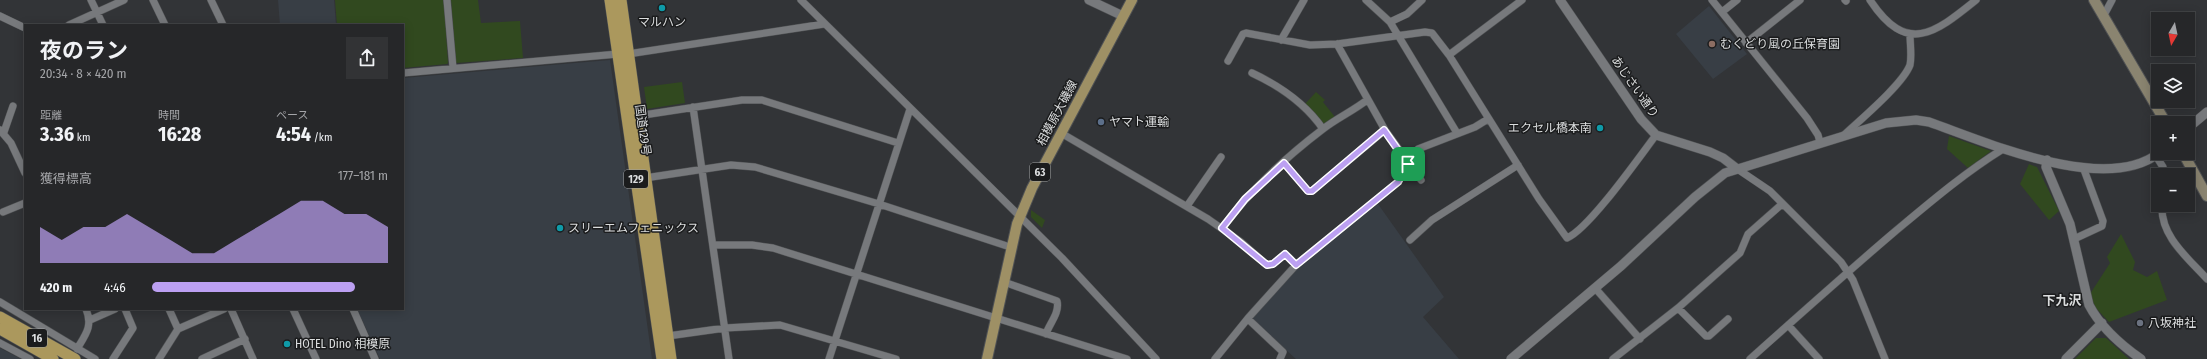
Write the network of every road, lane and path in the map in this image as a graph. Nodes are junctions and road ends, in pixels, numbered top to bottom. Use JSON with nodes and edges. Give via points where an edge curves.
{"nodes":[{"id":1,"x":91,"y":0,"type":"edge"},
{"id":2,"x":124,"y":0,"type":"edge"},
{"id":3,"x":153,"y":0,"type":"edge"},
{"id":4,"x":211,"y":0,"type":"edge"},
{"id":5,"x":447,"y":0,"type":"edge"},
{"id":6,"x":610,"y":0,"type":"edge"},
{"id":7,"x":622,"y":0,"type":"edge"},
{"id":8,"x":801,"y":0,"type":"edge"},
{"id":9,"x":1089,"y":0,"type":"edge"},
{"id":10,"x":1132,"y":0,"type":"edge"},
{"id":11,"x":1304,"y":0,"type":"edge"},
{"id":12,"x":1366,"y":0,"type":"edge"},
{"id":13,"x":1422,"y":0,"type":"edge"},
{"id":14,"x":1522,"y":0,"type":"edge"},
{"id":15,"x":1560,"y":0,"type":"edge"},
{"id":16,"x":1712,"y":0,"type":"edge"},
{"id":17,"x":1737,"y":0,"type":"edge"},
{"id":18,"x":1800,"y":0,"type":"edge"},
{"id":19,"x":1870,"y":0,"type":"edge"},
{"id":20,"x":1976,"y":0,"type":"edge"},
{"id":21,"x":2094,"y":0,"type":"edge"},
{"id":22,"x":2112,"y":0,"type":"edge"},
{"id":23,"x":97,"y":12,"type":"junction"},
{"id":24,"x":1722,"y":12,"type":"junction"},
{"id":25,"x":2104,"y":15,"type":"junction"},
{"id":26,"x":0,"y":16,"type":"edge"},
{"id":27,"x":1123,"y":16,"type":"junction"},
{"id":28,"x":1390,"y":22,"type":"junction"},
{"id":29,"x":71,"y":24,"type":"edge"},
{"id":30,"x":103,"y":24,"type":"edge"},
{"id":31,"x":165,"y":24,"type":"edge"},
{"id":32,"x":223,"y":24,"type":"edge"},
{"id":33,"x":824,"y":24,"type":"junction"},
{"id":34,"x":24,"y":28,"type":"edge"},
{"id":35,"x":1910,"y":34,"type":"junction"},
{"id":36,"x":1398,"y":35,"type":"junction"},
{"id":37,"x":1281,"y":40,"type":"junction"},
{"id":38,"x":1746,"y":43,"type":"junction"},
{"id":39,"x":1337,"y":44,"type":"junction"},
{"id":40,"x":623,"y":54,"type":"junction"},
{"id":41,"x":1448,"y":55,"type":"junction"},
{"id":42,"x":1228,"y":61,"type":"dead end"},
{"id":43,"x":453,"y":68,"type":"junction"},
{"id":44,"x":404,"y":73,"type":"edge"},
{"id":45,"x":1252,"y":73,"type":"dead end"},
{"id":46,"x":1367,"y":100,"type":"junction"},
{"id":47,"x":13,"y":106,"type":"dead end"},
{"id":48,"x":693,"y":107,"type":"junction"},
{"id":49,"x":910,"y":109,"type":"junction"},
{"id":50,"x":2207,"y":112,"type":"edge"},
{"id":51,"x":637,"y":116,"type":"junction"},
{"id":52,"x":2162,"y":116,"type":"edge"},
{"id":53,"x":1488,"y":119,"type":"junction"},
{"id":54,"x":2195,"y":122,"type":"edge"},
{"id":55,"x":1323,"y":129,"type":"junction"},
{"id":56,"x":1384,"y":130,"type":"junction"},
{"id":57,"x":2,"y":131,"type":"edge"},
{"id":58,"x":1061,"y":133,"type":"junction"},
{"id":59,"x":1457,"y":133,"type":"junction"},
{"id":60,"x":1656,"y":135,"type":"junction"},
{"id":61,"x":1844,"y":135,"type":"junction"},
{"id":62,"x":1820,"y":142,"type":"junction"},
{"id":63,"x":898,"y":143,"type":"junction"},
{"id":64,"x":2003,"y":149,"type":"junction"},
{"id":65,"x":1221,"y":157,"type":"dead end"},
{"id":66,"x":2151,"y":157,"type":"edge"},
{"id":67,"x":2046,"y":160,"type":"junction"},
{"id":68,"x":2187,"y":160,"type":"edge"},
{"id":69,"x":1284,"y":163,"type":"junction"},
{"id":70,"x":1408,"y":164,"type":"junction"},
{"id":71,"x":1518,"y":165,"type":"junction"},
{"id":72,"x":1736,"y":168,"type":"junction"},
{"id":73,"x":2083,"y":168,"type":"junction"},
{"id":74,"x":701,"y":169,"type":"junction"},
{"id":75,"x":24,"y":171,"type":"edge"},
{"id":76,"x":645,"y":178,"type":"junction"},
{"id":77,"x":1421,"y":180,"type":"dead end"},
{"id":78,"x":2207,"y":196,"type":"edge"},
{"id":79,"x":24,"y":203,"type":"edge"},
{"id":80,"x":879,"y":204,"type":"junction"},
{"id":81,"x":1782,"y":204,"type":"junction"},
{"id":82,"x":1187,"y":206,"type":"junction"},
{"id":83,"x":3,"y":212,"type":"dead end"},
{"id":84,"x":2163,"y":212,"type":"edge"},
{"id":85,"x":1019,"y":218,"type":"junction"},
{"id":86,"x":1222,"y":228,"type":"junction"},
{"id":87,"x":2074,"y":239,"type":"junction"},
{"id":88,"x":1410,"y":240,"type":"dead end"},
{"id":89,"x":713,"y":245,"type":"junction"},
{"id":90,"x":1010,"y":247,"type":"junction"},
{"id":91,"x":1296,"y":265,"type":"junction"},
{"id":92,"x":1848,"y":271,"type":"junction"},
{"id":93,"x":856,"y":275,"type":"junction"},
{"id":94,"x":2207,"y":279,"type":"edge"},
{"id":95,"x":1004,"y":282,"type":"junction"},
{"id":96,"x":1595,"y":288,"type":"junction"},
{"id":97,"x":0,"y":302,"type":"edge"},
{"id":98,"x":1678,"y":308,"type":"junction"},
{"id":99,"x":86,"y":310,"type":"edge"},
{"id":100,"x":113,"y":310,"type":"edge"},
{"id":101,"x":125,"y":310,"type":"edge"},
{"id":102,"x":169,"y":310,"type":"edge"},
{"id":103,"x":222,"y":310,"type":"edge"},
{"id":104,"x":231,"y":310,"type":"edge"},
{"id":105,"x":293,"y":310,"type":"edge"},
{"id":106,"x":353,"y":310,"type":"edge"},
{"id":107,"x":0,"y":317,"type":"edge"},
{"id":108,"x":996,"y":319,"type":"junction"},
{"id":109,"x":1248,"y":319,"type":"junction"},
{"id":110,"x":90,"y":320,"type":"junction"},
{"id":111,"x":1728,"y":320,"type":"dead end"},
{"id":112,"x":2102,"y":323,"type":"junction"},
{"id":113,"x":1788,"y":325,"type":"junction"},
{"id":114,"x":725,"y":328,"type":"junction"},
{"id":115,"x":0,"y":329,"type":"edge"},
{"id":116,"x":178,"y":329,"type":"junction"},
{"id":117,"x":1046,"y":334,"type":"junction"},
{"id":118,"x":668,"y":336,"type":"junction"},
{"id":119,"x":1640,"y":339,"type":"junction"},
{"id":120,"x":244,"y":340,"type":"junction"},
{"id":121,"x":835,"y":340,"type":"junction"},
{"id":122,"x":0,"y":343,"type":"edge"},
{"id":123,"x":76,"y":354,"type":"edge"},
{"id":124,"x":30,"y":359,"type":"edge"},
{"id":125,"x":53,"y":359,"type":"edge"},
{"id":126,"x":95,"y":359,"type":"edge"},
{"id":127,"x":113,"y":359,"type":"edge"},
{"id":128,"x":159,"y":359,"type":"edge"},
{"id":129,"x":202,"y":359,"type":"edge"},
{"id":130,"x":253,"y":359,"type":"edge"},
{"id":131,"x":316,"y":359,"type":"edge"},
{"id":132,"x":375,"y":359,"type":"edge"},
{"id":133,"x":662,"y":359,"type":"edge"},
{"id":134,"x":671,"y":359,"type":"edge"},
{"id":135,"x":730,"y":359,"type":"edge"},
{"id":136,"x":829,"y":359,"type":"edge"},
{"id":137,"x":896,"y":359,"type":"edge"},
{"id":138,"x":987,"y":359,"type":"edge"},
{"id":139,"x":1127,"y":359,"type":"edge"},
{"id":140,"x":1156,"y":359,"type":"edge"},
{"id":141,"x":1215,"y":359,"type":"edge"},
{"id":142,"x":1280,"y":359,"type":"edge"},
{"id":143,"x":1511,"y":359,"type":"edge"},
{"id":144,"x":1613,"y":359,"type":"edge"},
{"id":145,"x":1750,"y":359,"type":"edge"},
{"id":146,"x":1819,"y":359,"type":"edge"},
{"id":147,"x":1885,"y":359,"type":"edge"},
{"id":148,"x":2066,"y":359,"type":"edge"},
{"id":149,"x":2141,"y":359,"type":"edge"}],
"edges":[{"from":1,"to":23,"type":"street"},
{"from":2,"to":23,"type":"street"},
{"from":3,"to":31,"type":"street"},
{"from":4,"to":32,"type":"street"},
{"from":5,"to":43,"type":"street"},
{"from":6,"to":40,"type":"highway","name":"国道129号","number":"129"},
{"from":7,"to":40,"type":"highway","name":"国道129号","number":"129"},
{"from":8,"to":33,"type":"street"},
{"from":9,"to":27,"type":"street"},
{"from":10,"to":27,"type":"main road","name":"相模原大磯線","number":"63"},
{"from":11,"to":37,"type":"street"},
{"from":12,"to":28,"type":"street"},
{"from":13,"to":28,"type":"street","via":[[1407,14]]},
{"from":14,"to":41,"type":"street"},
{"from":15,"to":60,"type":"street","name":"あじさい通り","via":[[1641,119]]},
{"from":16,"to":24,"type":"street"},
{"from":17,"to":24,"type":"street"},
{"from":18,"to":38,"type":"street"},
{"from":19,"to":35,"type":"street","via":[[1888,23]]},
{"from":20,"to":35,"type":"street","via":[[1947,23],[1920,34]]},
{"from":21,"to":25,"type":"main road"},
{"from":22,"to":25,"type":"street"},
{"from":23,"to":29,"type":"street"},
{"from":23,"to":30,"type":"street"},
{"from":24,"to":38,"type":"street"},
{"from":25,"to":52,"type":"main road"},
{"from":26,"to":34,"type":"street"},
{"from":27,"to":58,"type":"main road","name":"相模原大磯線","number":"63"},
{"from":28,"to":36,"type":"street"},
{"from":33,"to":40,"type":"street"},
{"from":33,"to":49,"type":"street"},
{"from":35,"to":61,"type":"street","via":[[1908,69]]},
{"from":36,"to":39,"type":"street"},
{"from":36,"to":41,"type":"street","via":[[1432,33]]},
{"from":36,"to":59,"type":"street"},
{"from":37,"to":39,"type":"street","via":[[1301,45]]},
{"from":37,"to":42,"type":"street","via":[[1243,34]]},
{"from":38,"to":62,"type":"street","via":[[1807,118]]},
{"from":39,"to":46,"type":"street"},
{"from":40,"to":43,"type":"street"},
{"from":40,"to":51,"type":"highway","name":"国道129号","number":"129"},
{"from":40,"to":133,"type":"highway","name":"国道129号","number":"129"},
{"from":41,"to":53,"type":"street"},
{"from":43,"to":44,"type":"street"},
{"from":45,"to":55,"type":"street","via":[[1276,84],[1309,111]]},
{"from":46,"to":55,"type":"street"},
{"from":46,"to":56,"type":"street"},
{"from":47,"to":57,"type":"street"},
{"from":48,"to":51,"type":"street"},
{"from":48,"to":63,"type":"street","via":[[742,100],[762,100]]},
{"from":48,"to":74,"type":"street"},
{"from":49,"to":63,"type":"street"},
{"from":49,"to":85,"type":"street"},
{"from":50,"to":54,"type":"street"},
{"from":51,"to":76,"type":"highway","name":"国道129号","number":"129"},
{"from":53,"to":59,"type":"street"},
{"from":53,"to":71,"type":"street"},
{"from":55,"to":69,"type":"street"},
{"from":56,"to":69,"type":"street","via":[[1312,191],[1308,191]]},
{"from":56,"to":70,"type":"street"},
{"from":57,"to":75,"type":"street"},
{"from":58,"to":82,"type":"street"},
{"from":58,"to":85,"type":"main road","name":"相模原大磯線","number":"63"},
{"from":59,"to":70,"type":"street","via":[[1418,149]]},
{"from":60,"to":71,"type":"street","via":[[1602,204],[1569,238],[1539,199]]},
{"from":60,"to":72,"type":"street","name":"あじさい通り","via":[[1710,152]]},
{"from":61,"to":62,"type":"street"},
{"from":61,"to":64,"type":"street","via":[[1886,123],[1916,120],[1929,122]]},
{"from":62,"to":72,"type":"street"},
{"from":63,"to":80,"type":"street"},
{"from":64,"to":67,"type":"street"},
{"from":64,"to":92,"type":"street","via":[[1954,183]]},
{"from":65,"to":82,"type":"street"},
{"from":66,"to":73,"type":"street","via":[[2137,165],[2120,169]]},
{"from":67,"to":73,"type":"street"},
{"from":67,"to":87,"type":"street","via":[[2046,167]]},
{"from":68,"to":78,"type":"main road"},
{"from":69,"to":86,"type":"street","via":[[1245,199]]},
{"from":70,"to":77,"type":"street"},
{"from":70,"to":91,"type":"street","via":[[1398,182]]},
{"from":71,"to":88,"type":"street","via":[[1432,220]]},
{"from":72,"to":81,"type":"street","via":[[1770,191]]},
{"from":72,"to":96,"type":"street","via":[[1705,188]]},
{"from":73,"to":87,"type":"street","via":[[2103,221],[2102,226]]},
{"from":74,"to":76,"type":"street"},
{"from":74,"to":80,"type":"street","via":[[731,165],[759,168]]},
{"from":74,"to":89,"type":"street"},
{"from":76,"to":118,"type":"highway","name":"国道129号","number":"129"},
{"from":79,"to":83,"type":"street"},
{"from":80,"to":90,"type":"street"},
{"from":80,"to":93,"type":"street"},
{"from":81,"to":92,"type":"street","via":[[1833,252]]},
{"from":81,"to":98,"type":"street","via":[[1748,234],[1740,253]]},
{"from":82,"to":86,"type":"street"},
{"from":84,"to":94,"type":"street","via":[[2170,236]]},
{"from":85,"to":90,"type":"main road","name":"相模原大磯線","number":"63"},
{"from":85,"to":140,"type":"street","via":[[1098,296]]},
{"from":86,"to":91,"type":"street","via":[[1267,265],[1273,264],[1285,254]]},
{"from":87,"to":112,"type":"street","via":[[2089,305]]},
{"from":89,"to":93,"type":"street","via":[[762,246]]},
{"from":89,"to":114,"type":"street"},
{"from":90,"to":95,"type":"main road","name":"相模原大磯線","number":"63"},
{"from":91,"to":109,"type":"street"},
{"from":92,"to":113,"type":"street"},
{"from":92,"to":147,"type":"street"},
{"from":93,"to":108,"type":"street"},
{"from":93,"to":121,"type":"street"},
{"from":95,"to":108,"type":"main road","name":"相模原大磯線","number":"63"},
{"from":95,"to":117,"type":"street","via":[[1057,301],[1052,324]]},
{"from":96,"to":119,"type":"street"},
{"from":96,"to":143,"type":"street"},
{"from":97,"to":123,"type":"street"},
{"from":98,"to":111,"type":"street","via":[[1706,336]]},
{"from":98,"to":119,"type":"street"},
{"from":99,"to":110,"type":"street"},
{"from":100,"to":110,"type":"street"},
{"from":101,"to":127,"type":"street","via":[[133,329]]},
{"from":102,"to":116,"type":"street"},
{"from":103,"to":116,"type":"street"},
{"from":104,"to":120,"type":"street"},
{"from":105,"to":131,"type":"street"},
{"from":106,"to":132,"type":"street"},
{"from":107,"to":123,"type":"highway","number":"16"},
{"from":108,"to":117,"type":"street"},
{"from":108,"to":138,"type":"main road","name":"相模原大磯線","number":"63"},
{"from":109,"to":141,"type":"street"},
{"from":109,"to":142,"type":"street","via":[[1283,352]]},
{"from":110,"to":123,"type":"street"},
{"from":112,"to":148,"type":"street"},
{"from":112,"to":149,"type":"street"},
{"from":113,"to":145,"type":"street"},
{"from":113,"to":146,"type":"street"},
{"from":114,"to":118,"type":"street"},
{"from":114,"to":121,"type":"street","via":[[780,325]]},
{"from":114,"to":135,"type":"street"},
{"from":115,"to":125,"type":"highway","number":"16"},
{"from":116,"to":128,"type":"street"},
{"from":117,"to":139,"type":"street"},
{"from":118,"to":134,"type":"highway","name":"国道129号","number":"129"},
{"from":119,"to":144,"type":"street"},
{"from":120,"to":129,"type":"street"},
{"from":120,"to":130,"type":"street"},
{"from":121,"to":136,"type":"street"},
{"from":121,"to":137,"type":"street"},
{"from":122,"to":124,"type":"street"},
{"from":123,"to":126,"type":"street"}]}
